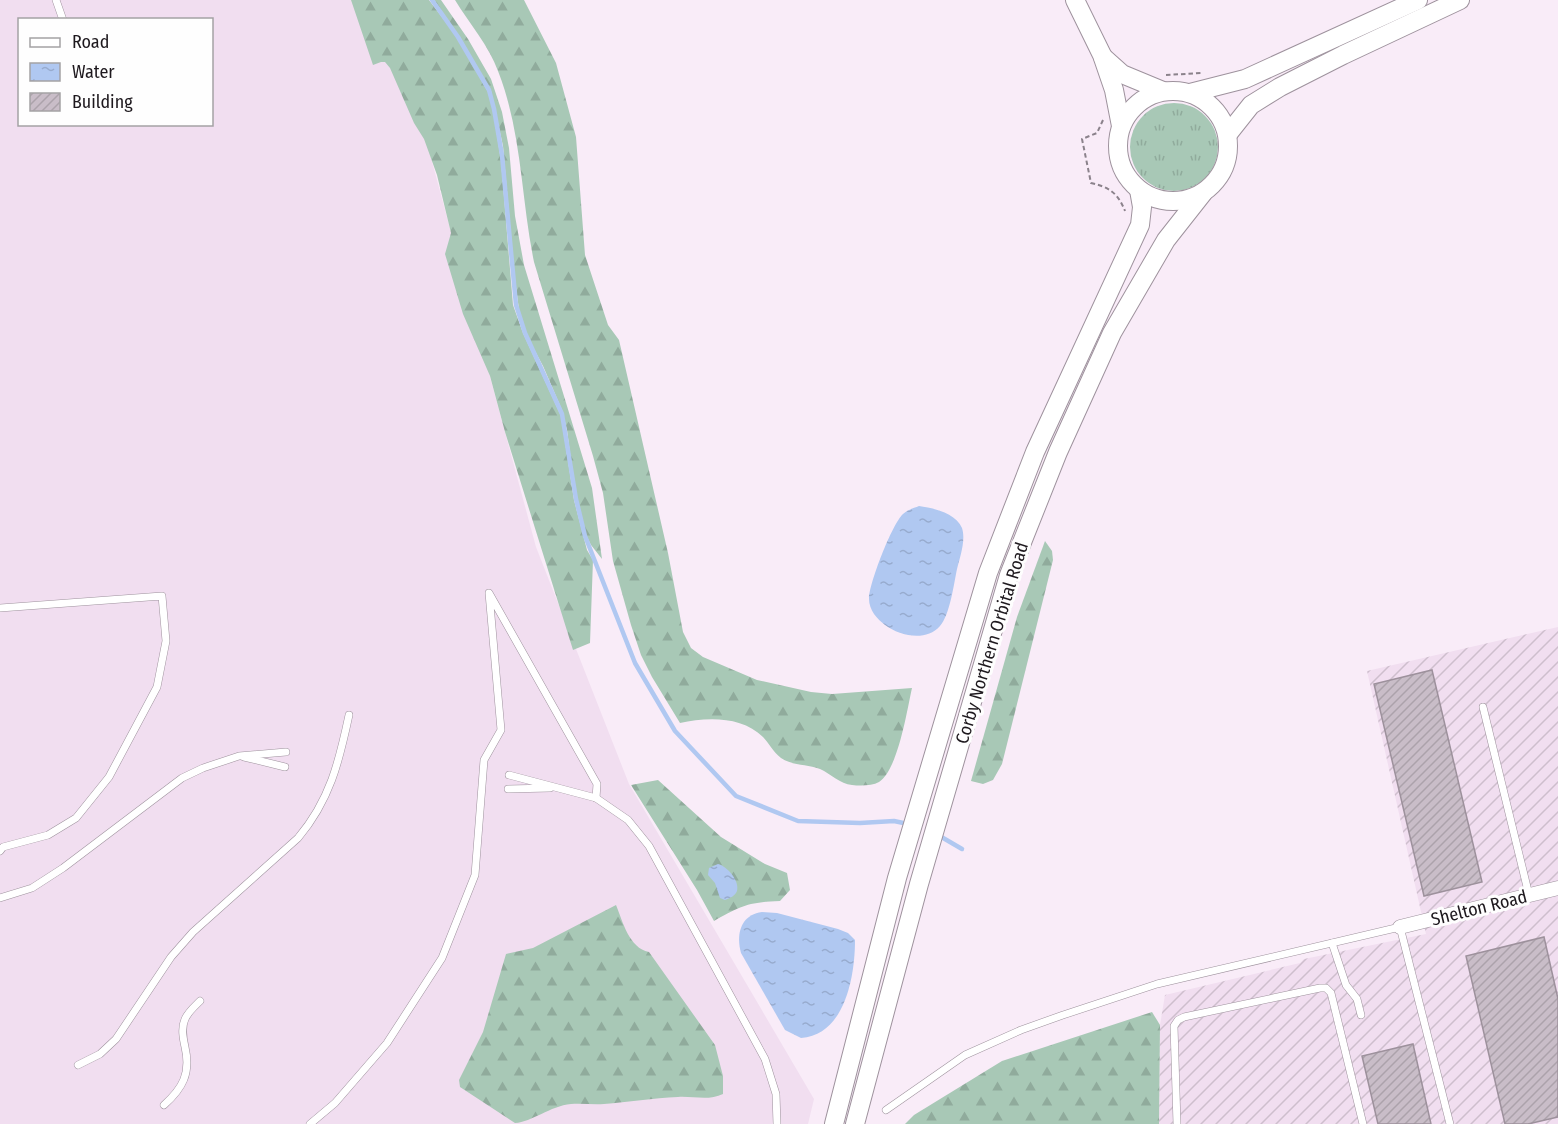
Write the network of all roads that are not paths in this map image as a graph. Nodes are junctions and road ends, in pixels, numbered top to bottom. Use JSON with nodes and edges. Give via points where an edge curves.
{"nodes":[{"id":1,"x":56,"y":0,"type":"edge"},
{"id":2,"x":1075,"y":0,"type":"edge"},
{"id":3,"x":1418,"y":0,"type":"edge"},
{"id":4,"x":1460,"y":0,"type":"edge"},
{"id":5,"x":62,"y":18,"type":"edge"},
{"id":6,"x":1102,"y":56,"type":"junction"},
{"id":7,"x":1161,"y":83,"type":"junction"},
{"id":8,"x":1190,"y":93,"type":"junction"},
{"id":9,"x":1122,"y":126,"type":"junction"},
{"id":10,"x":1228,"y":134,"type":"junction"},
{"id":11,"x":1139,"y":190,"type":"junction"},
{"id":12,"x":1203,"y":193,"type":"junction"},
{"id":13,"x":0,"y":608,"type":"edge"},
{"id":14,"x":1484,"y":707,"type":"dead end"},
{"id":15,"x":349,"y":715,"type":"dead end"},
{"id":16,"x":286,"y":752,"type":"dead end"},
{"id":17,"x":239,"y":756,"type":"junction"},
{"id":18,"x":285,"y":767,"type":"dead end"},
{"id":19,"x":509,"y":776,"type":"dead end"},
{"id":20,"x":558,"y":788,"type":"junction"},
{"id":21,"x":508,"y":789,"type":"dead end"},
{"id":22,"x":596,"y":798,"type":"junction"},
{"id":23,"x":0,"y":851,"type":"edge"},
{"id":24,"x":1558,"y":888,"type":"edge"},
{"id":25,"x":1529,"y":895,"type":"junction"},
{"id":26,"x":0,"y":898,"type":"edge"},
{"id":27,"x":1400,"y":927,"type":"junction"},
{"id":28,"x":1332,"y":943,"type":"junction"},
{"id":29,"x":200,"y":1001,"type":"dead end"},
{"id":30,"x":1361,"y":1016,"type":"dead end"},
{"id":31,"x":78,"y":1065,"type":"dead end"},
{"id":32,"x":164,"y":1106,"type":"dead end"},
{"id":33,"x":886,"y":1110,"type":"dead end"},
{"id":34,"x":310,"y":1124,"type":"edge"},
{"id":35,"x":777,"y":1124,"type":"edge"},
{"id":36,"x":834,"y":1124,"type":"edge"},
{"id":37,"x":855,"y":1124,"type":"edge"},
{"id":38,"x":1177,"y":1124,"type":"edge"},
{"id":39,"x":1363,"y":1124,"type":"edge"},
{"id":40,"x":1450,"y":1124,"type":"edge"}],
"edges":[{"from":1,"to":5,"type":"lane"},
{"from":2,"to":6,"type":"street"},
{"from":3,"to":8,"type":"street","via":[[1245,80]]},
{"from":4,"to":10,"type":"street","via":[[1280,87],[1251,105]]},
{"from":6,"to":7,"type":"street","via":[[1122,74]]},
{"from":6,"to":9,"type":"street"},
{"from":7,"to":8,"type":"street"},
{"from":7,"to":9,"type":"street","via":[[1129,113]]},
{"from":8,"to":10,"type":"street","via":[[1214,109]]},
{"from":9,"to":11,"type":"street","via":[[1119,157],[1124,172]]},
{"from":10,"to":12,"type":"street","via":[[1224,168]]},
{"from":11,"to":12,"type":"street","via":[[1170,202]]},
{"from":11,"to":36,"type":"street","name":"Corby Northern Orbital Road","via":[[1140,225],[1035,452],[988,573],[897,878]]},
{"from":12,"to":37,"type":"street","name":"Corby Northern Orbital Road","via":[[1166,240],[1112,333],[1058,452],[1009,575],[919,884]]},
{"from":13,"to":23,"type":"lane","via":[[162,596],[166,641],[158,687],[109,777],[76,818],[48,835]]},
{"from":14,"to":25,"type":"lane"},
{"from":15,"to":31,"type":"lane","via":[[333,781],[313,820],[193,932],[116,1040]]},
{"from":16,"to":17,"type":"lane"},
{"from":17,"to":18,"type":"lane"},
{"from":17,"to":26,"type":"lane","via":[[182,778],[63,868],[32,888]]},
{"from":19,"to":20,"type":"lane"},
{"from":20,"to":21,"type":"lane"},
{"from":20,"to":22,"type":"lane"},
{"from":22,"to":34,"type":"lane","via":[[597,783],[489,593],[501,730],[484,760],[475,875],[442,958],[387,1043],[335,1103]]},
{"from":22,"to":35,"type":"lane","via":[[628,820],[649,846],[765,1059],[776,1094]]},
{"from":24,"to":25,"type":"street","name":"Shelton Road"},
{"from":25,"to":27,"type":"street","name":"Shelton Road"},
{"from":27,"to":28,"type":"lane"},
{"from":27,"to":40,"type":"lane"},
{"from":28,"to":30,"type":"lane"},
{"from":28,"to":33,"type":"lane","via":[[1157,984],[1021,1030],[964,1055]]},
{"from":29,"to":32,"type":"lane","via":[[184,1020],[184,1081]]},
{"from":38,"to":39,"type":"lane","via":[[1174,1026],[1178,1020],[1320,988],[1331,993]]}]}
